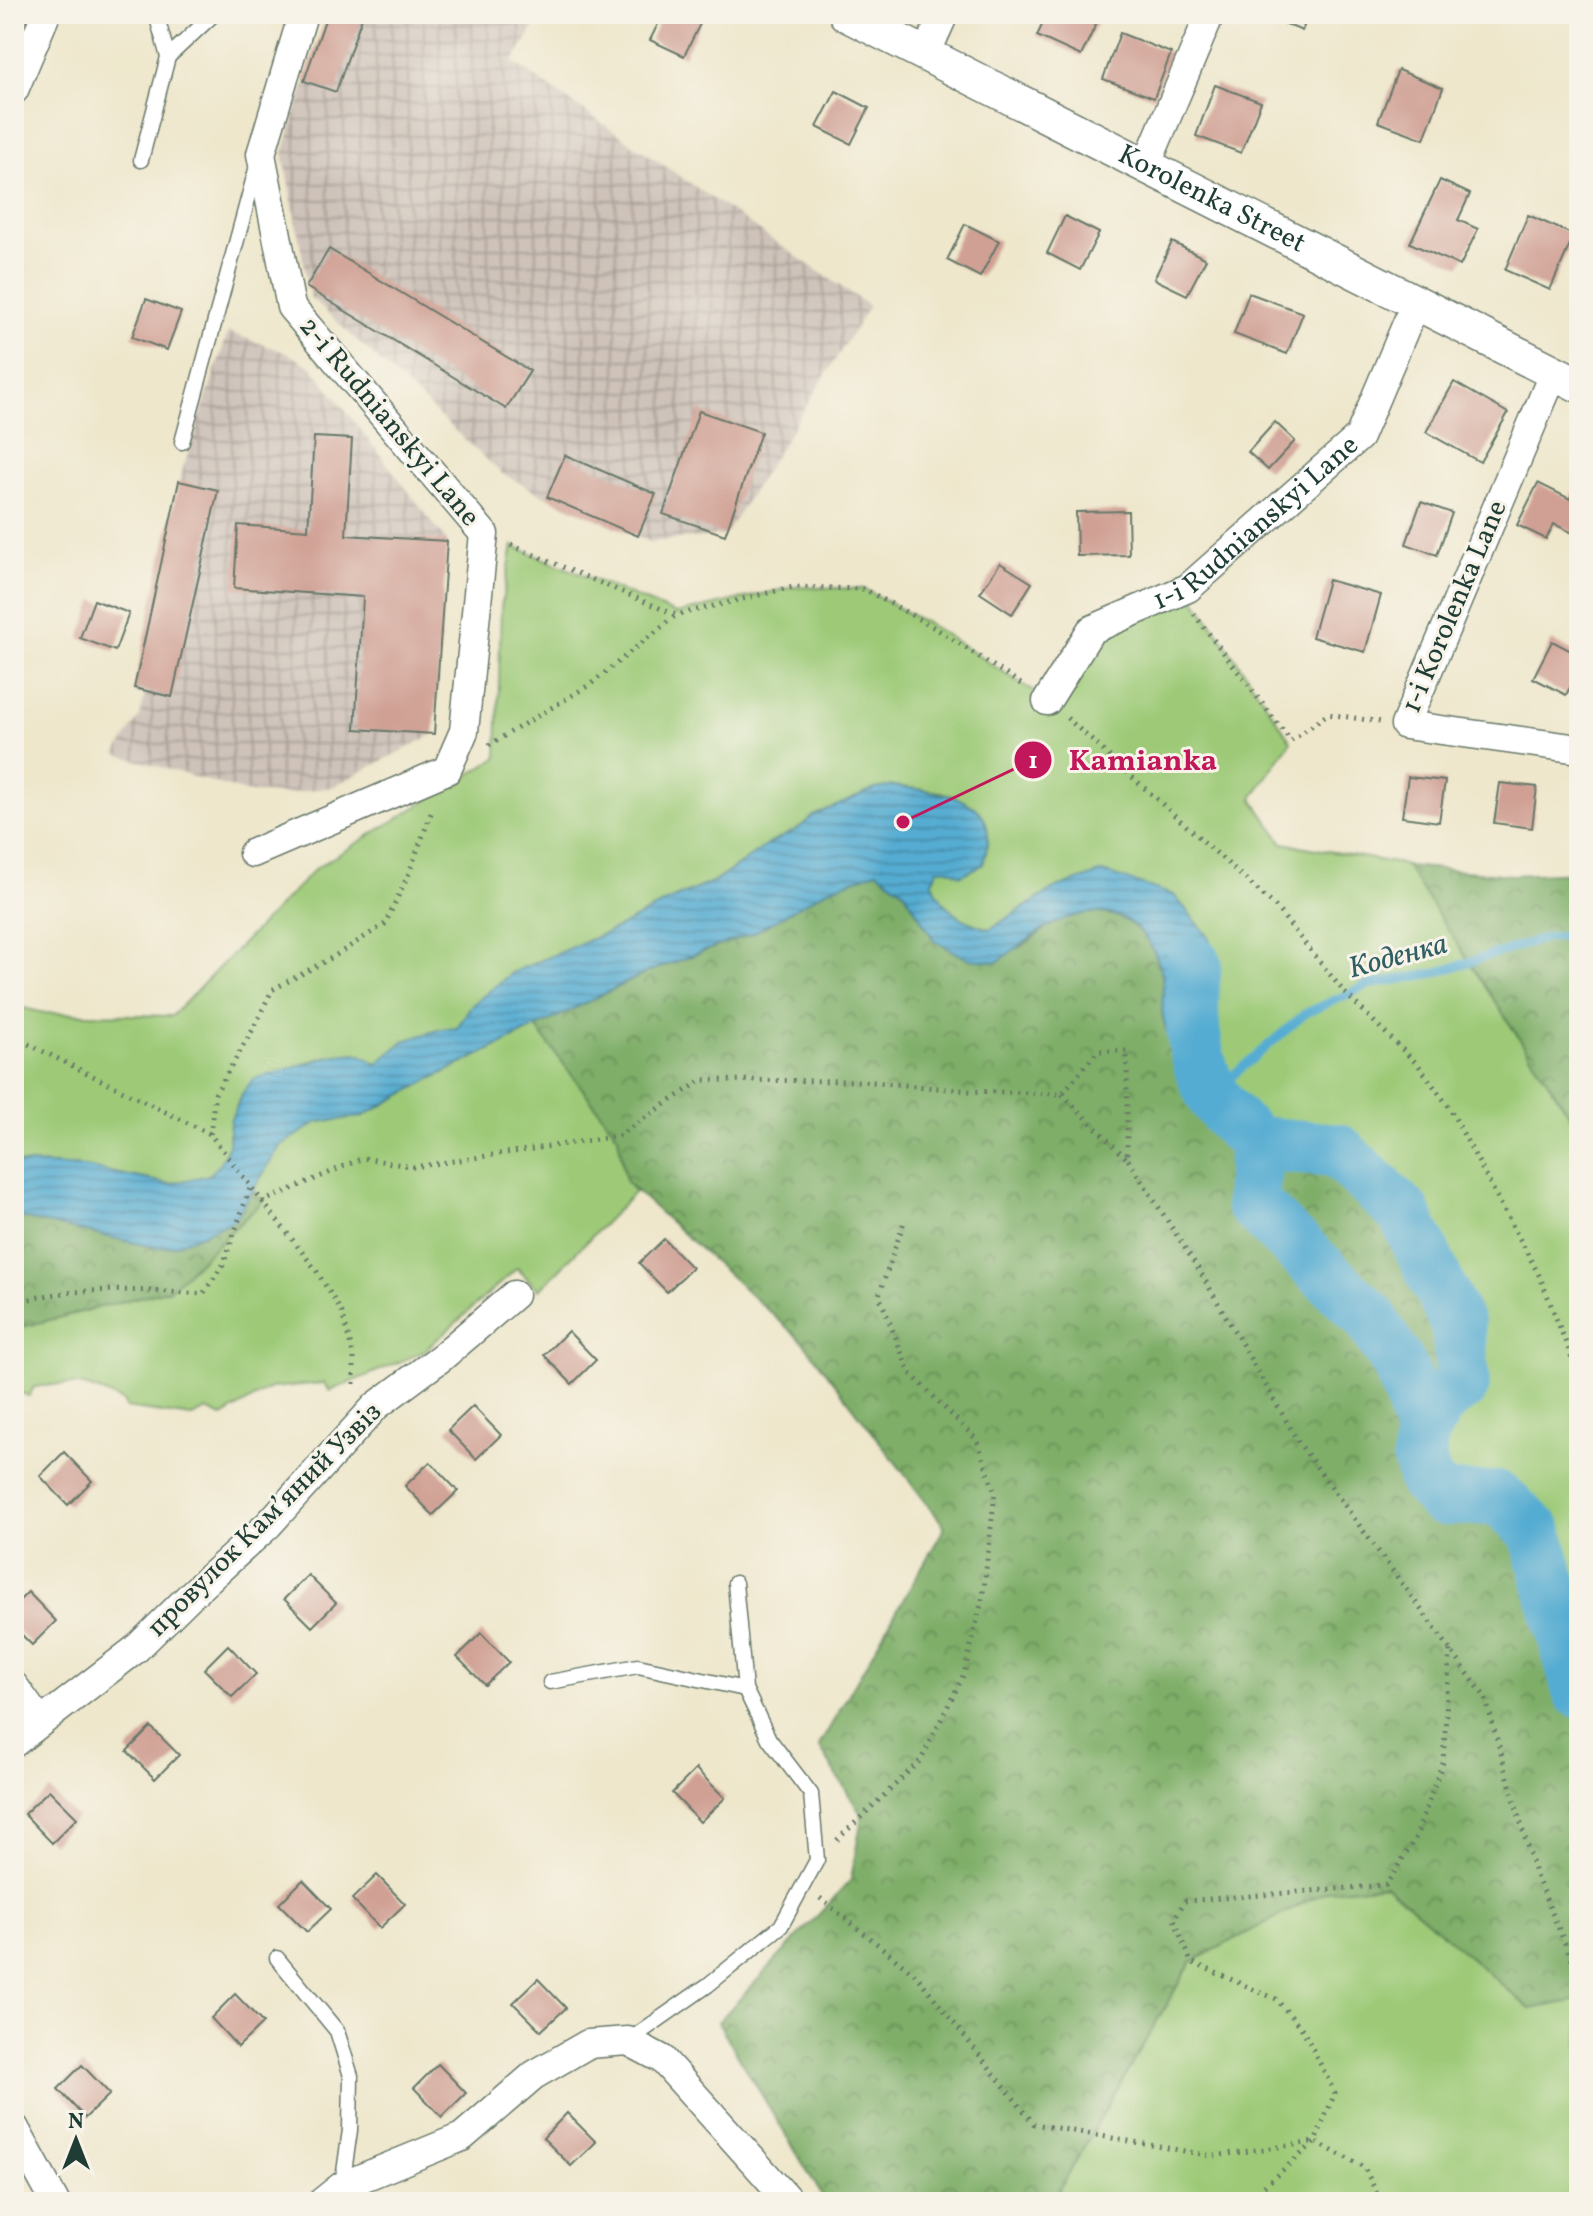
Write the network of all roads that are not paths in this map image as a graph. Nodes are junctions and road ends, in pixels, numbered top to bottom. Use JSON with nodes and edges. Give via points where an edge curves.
{"nodes":[{"id":1,"x":46,"y":14,"type":"edge"},
{"id":2,"x":156,"y":14,"type":"edge"},
{"id":3,"x":214,"y":14,"type":"edge"},
{"id":4,"x":303,"y":14,"type":"edge"},
{"id":5,"x":846,"y":14,"type":"edge"},
{"id":6,"x":944,"y":14,"type":"edge"},
{"id":7,"x":1210,"y":14,"type":"edge"},
{"id":8,"x":925,"y":56,"type":"junction"},
{"id":9,"x":168,"y":57,"type":"junction"},
{"id":10,"x":14,"y":90,"type":"edge"},
{"id":11,"x":261,"y":154,"type":"junction"},
{"id":12,"x":141,"y":160,"type":"dead end"},
{"id":13,"x":1146,"y":166,"type":"junction"},
{"id":14,"x":1416,"y":302,"type":"junction"},
{"id":15,"x":1566,"y":378,"type":"edge"},
{"id":16,"x":182,"y":442,"type":"dead end"},
{"id":17,"x":1047,"y":701,"type":"road end"},
{"id":18,"x":1579,"y":749,"type":"edge"},
{"id":19,"x":253,"y":853,"type":"dead end"},
{"id":20,"x":514,"y":1295,"type":"dead end"},
{"id":21,"x":735,"y":1583,"type":"dead end"},
{"id":22,"x":550,"y":1682,"type":"dead end"},
{"id":23,"x":14,"y":1686,"type":"edge"},
{"id":24,"x":745,"y":1689,"type":"junction"},
{"id":25,"x":40,"y":1722,"type":"junction"},
{"id":26,"x":14,"y":1743,"type":"edge"},
{"id":27,"x":277,"y":1958,"type":"dead end"},
{"id":28,"x":628,"y":2041,"type":"junction"},
{"id":29,"x":14,"y":2127,"type":"edge"},
{"id":30,"x":332,"y":2194,"type":"edge"},
{"id":31,"x":55,"y":2202,"type":"edge"},
{"id":32,"x":790,"y":2202,"type":"edge"}],
"edges":[{"from":1,"to":10,"type":"street"},
{"from":2,"to":9,"type":"lane"},
{"from":3,"to":9,"type":"lane"},
{"from":4,"to":11,"type":"street","name":"2-i Rudnianskyi Lane"},
{"from":5,"to":8,"type":"street","name":"Korolenka Street"},
{"from":6,"to":8,"type":"street"},
{"from":7,"to":13,"type":"street"},
{"from":8,"to":13,"type":"street","name":"Korolenka Street"},
{"from":9,"to":12,"type":"lane"},
{"from":11,"to":16,"type":"lane"},
{"from":11,"to":19,"type":"street","name":"2-i Rudnianskyi Lane","via":[[291,307],[484,534],[464,731],[447,770]]},
{"from":13,"to":14,"type":"street","name":"Korolenka Street"},
{"from":14,"to":15,"type":"street","name":"Korolenka Street"},
{"from":14,"to":17,"type":"street","name":"1-i Rudnianskyi Lane","via":[[1359,437],[1188,588],[1091,630]]},
{"from":15,"to":18,"type":"street","name":"1-i Korolenka Lane","via":[[1405,725]]},
{"from":20,"to":25,"type":"street","name":"провулок Камʼяний Узвіз","via":[[376,1406],[268,1525],[136,1649]]},
{"from":21,"to":24,"type":"lane"},
{"from":22,"to":24,"type":"lane","via":[[638,1666]]},
{"from":23,"to":25,"type":"street"},
{"from":24,"to":28,"type":"lane","via":[[769,1739],[811,1794],[817,1860],[781,1926]]},
{"from":25,"to":26,"type":"street","name":"провулок Камʼяний Узвіз"},
{"from":27,"to":30,"type":"lane","via":[[337,2031],[351,2076],[350,2130]]},
{"from":28,"to":30,"type":"street","via":[[588,2044],[534,2075],[462,2137]]},
{"from":28,"to":32,"type":"street","via":[[662,2059]]},
{"from":29,"to":31,"type":"street"}]}
